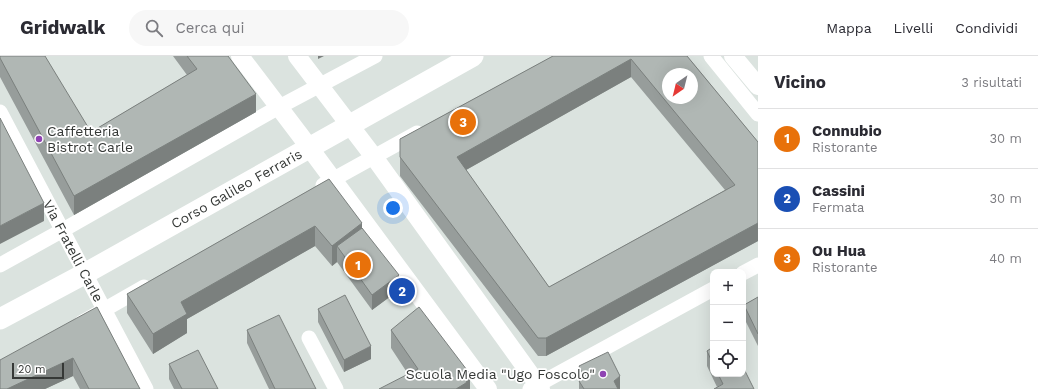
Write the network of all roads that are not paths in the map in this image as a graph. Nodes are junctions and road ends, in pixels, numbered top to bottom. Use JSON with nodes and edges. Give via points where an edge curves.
{"nodes":[{"id":1,"x":240,"y":56,"type":"edge"},
{"id":2,"x":297,"y":56,"type":"edge"},
{"id":3,"x":375,"y":56,"type":"edge"},
{"id":4,"x":472,"y":56,"type":"edge"},
{"id":5,"x":711,"y":56,"type":"edge"},
{"id":6,"x":733,"y":56,"type":"edge"},
{"id":7,"x":321,"y":86,"type":"junction"},
{"id":8,"x":758,"y":86,"type":"edge"},
{"id":9,"x":279,"y":107,"type":"junction"},
{"id":10,"x":0,"y":112,"type":"edge"},
{"id":11,"x":758,"y":114,"type":"edge"},
{"id":12,"x":350,"y":124,"type":"junction"},
{"id":13,"x":430,"y":126,"type":"edge"},
{"id":14,"x":309,"y":147,"type":"junction"},
{"id":15,"x":374,"y":157,"type":"junction"},
{"id":16,"x":332,"y":180,"type":"junction"},
{"id":17,"x":309,"y":193,"type":"edge"},
{"id":18,"x":63,"y":230,"type":"junction"},
{"id":19,"x":758,"y":264,"type":"edge"},
{"id":20,"x":0,"y":265,"type":"edge"},
{"id":21,"x":746,"y":271,"type":"edge"},
{"id":22,"x":86,"y":273,"type":"junction"},
{"id":23,"x":158,"y":279,"type":"edge"},
{"id":24,"x":710,"y":291,"type":"edge"},
{"id":25,"x":105,"y":310,"type":"junction"},
{"id":26,"x":0,"y":319,"type":"edge"},
{"id":27,"x":67,"y":331,"type":"edge"},
{"id":28,"x":309,"y":338,"type":"dead end"},
{"id":29,"x":536,"y":388,"type":"edge"},
{"id":30,"x":146,"y":389,"type":"edge"},
{"id":31,"x":336,"y":389,"type":"edge"},
{"id":32,"x":488,"y":389,"type":"edge"}],
"edges":[{"from":1,"to":9,"type":"street"},
{"from":2,"to":7,"type":"street"},
{"from":3,"to":7,"type":"street"},
{"from":4,"to":12,"type":"main road","name":"Corso Galileo Ferraris"},
{"from":5,"to":11,"type":"street"},
{"from":6,"to":8,"type":"street"},
{"from":7,"to":9,"type":"street"},
{"from":7,"to":12,"type":"street"},
{"from":9,"to":14,"type":"street"},
{"from":9,"to":18,"type":"street"},
{"from":10,"to":18,"type":"street","name":"Via Fratelli Carle"},
{"from":12,"to":14,"type":"main road","name":"Corso Galileo Ferraris"},
{"from":12,"to":15,"type":"street"},
{"from":13,"to":15,"type":"street"},
{"from":14,"to":16,"type":"street"},
{"from":14,"to":22,"type":"main road","name":"Corso Galileo Ferraris"},
{"from":15,"to":16,"type":"street"},
{"from":15,"to":29,"type":"street"},
{"from":16,"to":17,"type":"street"},
{"from":16,"to":32,"type":"street"},
{"from":18,"to":20,"type":"street"},
{"from":18,"to":22,"type":"street","name":"Via Fratelli Carle"},
{"from":19,"to":21,"type":"street"},
{"from":22,"to":25,"type":"street","name":"Via Fratelli Carle"},
{"from":22,"to":26,"type":"main road","name":"Corso Galileo Ferraris"},
{"from":23,"to":25,"type":"street"},
{"from":24,"to":29,"type":"street"},
{"from":25,"to":27,"type":"street"},
{"from":25,"to":30,"type":"street","name":"Via Fratelli Carle"},
{"from":28,"to":31,"type":"street"}]}
